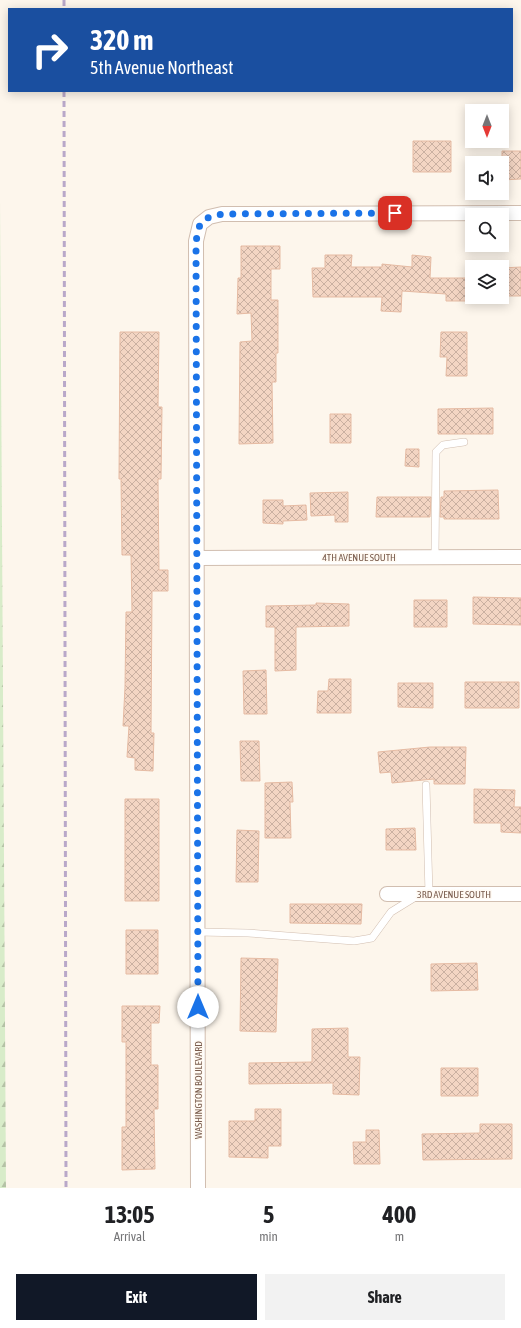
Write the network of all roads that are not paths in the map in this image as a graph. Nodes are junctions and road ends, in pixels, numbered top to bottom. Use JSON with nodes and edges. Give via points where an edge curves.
{"nodes":[{"id":1,"x":521,"y":213,"type":"edge"},
{"id":2,"x":464,"y":442,"type":"dead end"},
{"id":3,"x":435,"y":556,"type":"junction"},
{"id":4,"x":521,"y":557,"type":"edge"},
{"id":5,"x":197,"y":558,"type":"junction"},
{"id":6,"x":426,"y":785,"type":"dead end"},
{"id":7,"x":387,"y":894,"type":"dead end"},
{"id":8,"x":424,"y":894,"type":"junction"},
{"id":9,"x":521,"y":894,"type":"edge"},
{"id":10,"x":198,"y":932,"type":"junction"},
{"id":11,"x":198,"y":1188,"type":"edge"}],
"edges":[{"from":1,"to":5,"type":"street","name":"WASHINGTON BOULEVARD","via":[[222,214],[209,217],[200,224],[196,241]]},
{"from":2,"to":3,"type":"lane","via":[[443,445],[436,452]]},
{"from":3,"to":4,"type":"street","name":"4TH AVENUE SOUTH"},
{"from":3,"to":5,"type":"street","name":"4TH AVENUE SOUTH"},
{"from":5,"to":10,"type":"street","name":"WASHINGTON BOULEVARD"},
{"from":6,"to":8,"type":"lane"},
{"from":7,"to":8,"type":"street","name":"3RD AVENUE SOUTH"},
{"from":8,"to":9,"type":"street","name":"3RD AVENUE SOUTH"},
{"from":8,"to":10,"type":"lane","via":[[392,912],[372,938],[354,941]]},
{"from":10,"to":11,"type":"street","name":"WASHINGTON BOULEVARD"}]}
